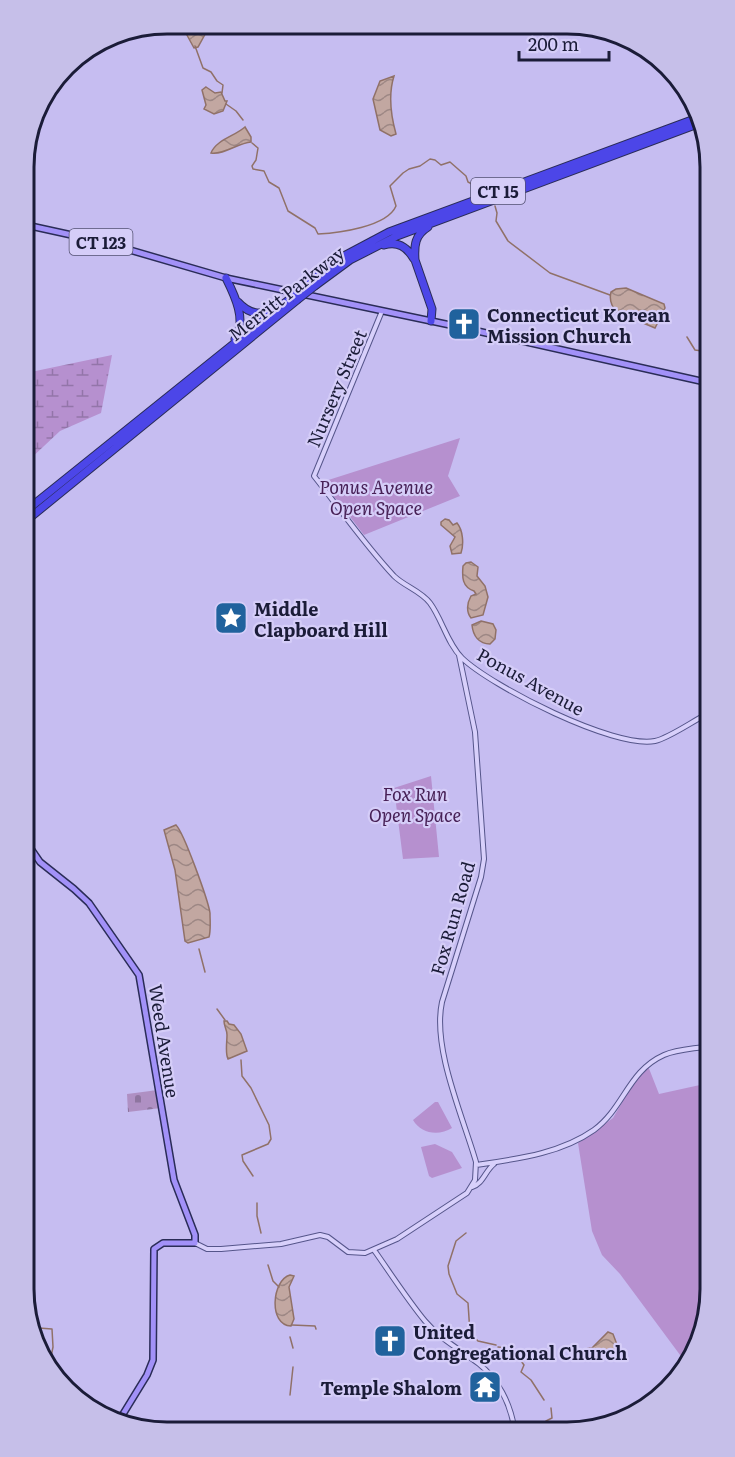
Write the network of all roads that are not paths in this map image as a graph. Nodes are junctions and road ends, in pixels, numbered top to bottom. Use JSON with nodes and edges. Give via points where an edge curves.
{"nodes":[{"id":1,"x":691,"y":120,"type":"edge"},
{"id":2,"x":693,"y":126,"type":"edge"},
{"id":3,"x":444,"y":219,"type":"junction"},
{"id":4,"x":35,"y":227,"type":"edge"},
{"id":5,"x":370,"y":249,"type":"junction"},
{"id":6,"x":415,"y":260,"type":"junction"},
{"id":7,"x":226,"y":278,"type":"junction"},
{"id":8,"x":235,"y":299,"type":"junction"},
{"id":9,"x":294,"y":299,"type":"junction"},
{"id":10,"x":281,"y":306,"type":"junction"},
{"id":11,"x":382,"y":311,"type":"junction"},
{"id":12,"x":431,"y":321,"type":"junction"},
{"id":13,"x":221,"y":354,"type":"junction"},
{"id":14,"x":700,"y":381,"type":"edge"},
{"id":15,"x":314,"y":476,"type":"joint"},
{"id":16,"x":35,"y":504,"type":"edge"},
{"id":17,"x":35,"y":513,"type":"edge"},
{"id":18,"x":459,"y":655,"type":"junction"},
{"id":19,"x":473,"y":668,"type":"junction"},
{"id":20,"x":463,"y":673,"type":"junction"},
{"id":21,"x":700,"y":718,"type":"edge"},
{"id":22,"x":34,"y":854,"type":"edge"},
{"id":23,"x":700,"y":1047,"type":"edge"},
{"id":24,"x":497,"y":1162,"type":"junction"},
{"id":25,"x":476,"y":1165,"type":"junction"},
{"id":26,"x":476,"y":1175,"type":"junction"},
{"id":27,"x":485,"y":1175,"type":"junction"},
{"id":28,"x":472,"y":1187,"type":"junction"},
{"id":29,"x":195,"y":1243,"type":"junction"},
{"id":30,"x":374,"y":1250,"type":"junction"},
{"id":31,"x":123,"y":1414,"type":"edge"},
{"id":32,"x":513,"y":1422,"type":"edge"}],
"edges":[{"from":1,"to":9,"type":"highway","name":"Merritt Parkway","number":"CT 15","bridge":true,"via":[[389,232],[340,258]]},
{"from":2,"to":3,"type":"highway","name":"Merritt Parkway","number":"CT 15"},
{"from":3,"to":5,"type":"highway","name":"Merritt Parkway","number":"CT 15"},
{"from":3,"to":6,"type":"highway","via":[[418,236]]},
{"from":4,"to":7,"type":"main road","number":"CT 123"},
{"from":5,"to":6,"type":"highway","via":[[395,244],[405,248]]},
{"from":5,"to":9,"type":"highway","name":"Merritt Parkway","number":"CT 15","bridge":true},
{"from":6,"to":12,"type":"highway","via":[[432,306]]},
{"from":7,"to":8,"type":"highway"},
{"from":7,"to":11,"type":"main road","number":"CT 123"},
{"from":8,"to":10,"type":"highway","via":[[256,313]]},
{"from":8,"to":13,"type":"highway","via":[[241,320],[239,333]]},
{"from":9,"to":10,"type":"highway","name":"Merritt Parkway","number":"CT 15"},
{"from":9,"to":17,"type":"highway","name":"Merritt Parkway","number":"CT 15"},
{"from":10,"to":13,"type":"highway","name":"Merritt Parkway","number":"CT 15"},
{"from":11,"to":12,"type":"main road","number":"CT 123"},
{"from":11,"to":15,"type":"street","name":"Nursery Street"},
{"from":12,"to":14,"type":"main road","number":"CT 123"},
{"from":13,"to":16,"type":"highway","name":"Merritt Parkway","number":"CT 15"},
{"from":15,"to":18,"type":"street","name":"Ponus Avenue","via":[[394,576],[430,603]]},
{"from":18,"to":19,"type":"street","name":"Ponus Avenue"},
{"from":18,"to":20,"type":"street","name":"Fox Run Road"},
{"from":19,"to":20,"type":"street"},
{"from":19,"to":21,"type":"street","name":"Ponus Avenue","via":[[582,726],[611,735],[652,741]]},
{"from":20,"to":25,"type":"street","name":"Fox Run Road","via":[[476,748],[483,866],[442,1002],[440,1024],[447,1068]]},
{"from":22,"to":29,"type":"main road","name":"Weed Avenue","via":[[89,903],[139,975],[174,1180]]},
{"from":23,"to":24,"type":"street","via":[[674,1051],[648,1064],[633,1079],[612,1114],[593,1131],[552,1151]]},
{"from":24,"to":25,"type":"street"},
{"from":24,"to":27,"type":"street"},
{"from":25,"to":26,"type":"street","name":"Fox Run Road"},
{"from":26,"to":27,"type":"street"},
{"from":26,"to":28,"type":"street","name":"Fox Run Road"},
{"from":27,"to":28,"type":"street"},
{"from":28,"to":30,"type":"street","via":[[461,1198]]},
{"from":29,"to":30,"type":"street","via":[[207,1249],[221,1249],[281,1244],[320,1235],[351,1253]]},
{"from":29,"to":31,"type":"main road","via":[[163,1243],[154,1249],[153,1360]]},
{"from":30,"to":32,"type":"street","via":[[426,1321],[446,1342],[480,1364],[496,1382]]}]}
